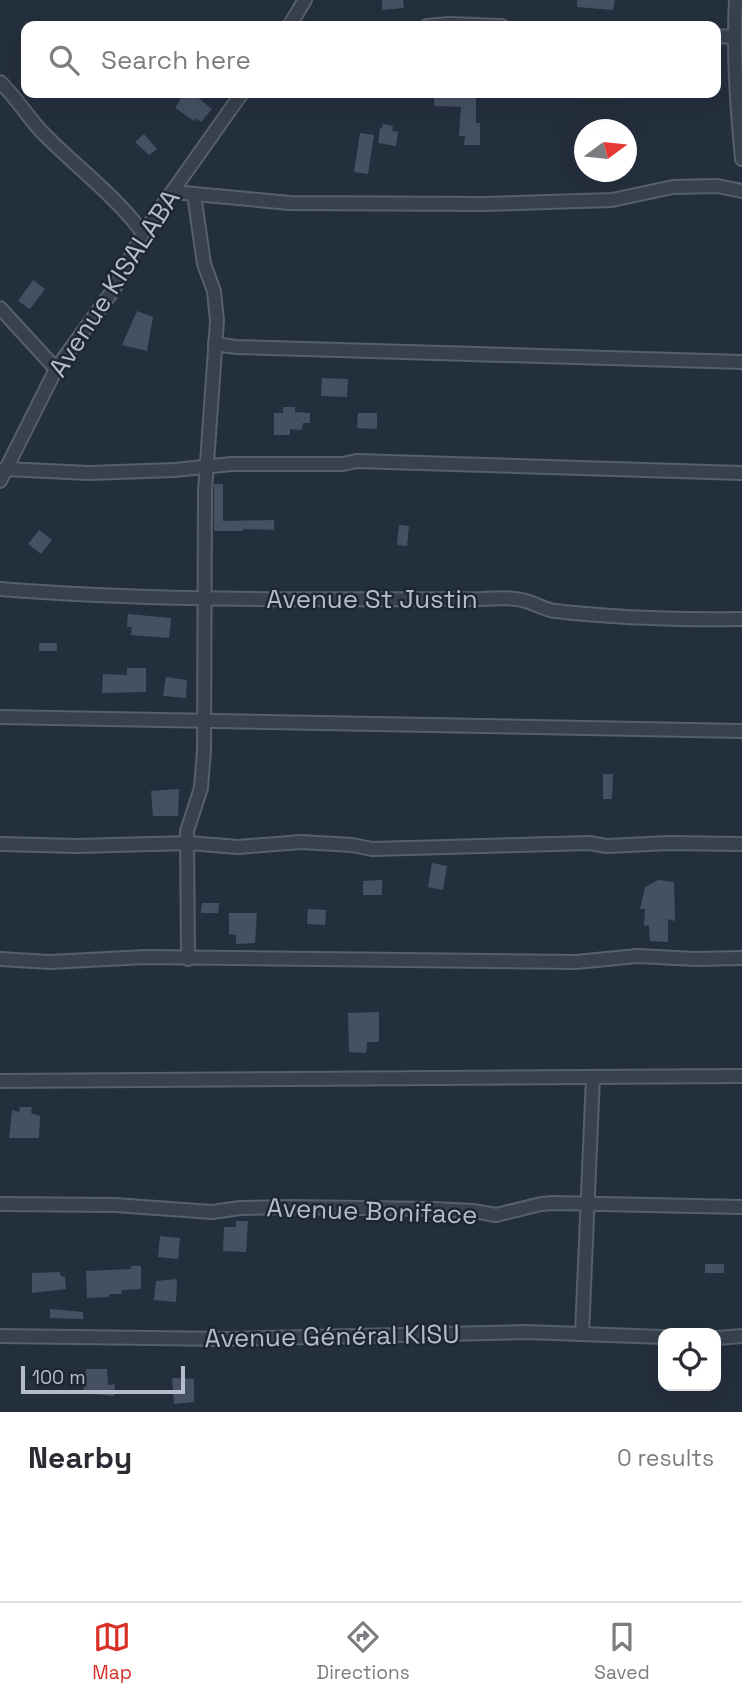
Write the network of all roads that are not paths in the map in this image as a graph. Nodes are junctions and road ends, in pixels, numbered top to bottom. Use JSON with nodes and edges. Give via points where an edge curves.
{"nodes":[{"id":1,"x":305,"y":0,"type":"edge"},
{"id":2,"x":736,"y":0,"type":"edge"},
{"id":3,"x":292,"y":21,"type":"edge"},
{"id":4,"x":721,"y":36,"type":"edge"},
{"id":5,"x":734,"y":37,"type":"junction"},
{"id":6,"x":0,"y":83,"type":"edge"},
{"id":7,"x":239,"y":98,"type":"edge"},
{"id":8,"x":742,"y":159,"type":"edge"},
{"id":9,"x":742,"y":191,"type":"edge"},
{"id":10,"x":173,"y":192,"type":"junction"},
{"id":11,"x":194,"y":194,"type":"junction"},
{"id":12,"x":144,"y":233,"type":"junction"},
{"id":13,"x":0,"y":308,"type":"edge"},
{"id":14,"x":215,"y":344,"type":"junction"},
{"id":15,"x":742,"y":362,"type":"edge"},
{"id":16,"x":57,"y":369,"type":"junction"},
{"id":17,"x":206,"y":466,"type":"junction"},
{"id":18,"x":742,"y":472,"type":"edge"},
{"id":19,"x":3,"y":475,"type":"edge"},
{"id":20,"x":0,"y":589,"type":"edge"},
{"id":21,"x":203,"y":598,"type":"junction"},
{"id":22,"x":742,"y":619,"type":"edge"},
{"id":23,"x":0,"y":717,"type":"edge"},
{"id":24,"x":204,"y":722,"type":"junction"},
{"id":25,"x":742,"y":730,"type":"edge"},
{"id":26,"x":189,"y":843,"type":"junction"},
{"id":27,"x":0,"y":844,"type":"edge"},
{"id":28,"x":742,"y":845,"type":"edge"},
{"id":29,"x":742,"y":958,"type":"edge"},
{"id":30,"x":0,"y":959,"type":"edge"},
{"id":31,"x":188,"y":959,"type":"junction"},
{"id":32,"x":742,"y":1076,"type":"edge"},
{"id":33,"x":593,"y":1077,"type":"junction"},
{"id":34,"x":0,"y":1081,"type":"edge"},
{"id":35,"x":0,"y":1204,"type":"edge"},
{"id":36,"x":587,"y":1204,"type":"junction"},
{"id":37,"x":742,"y":1207,"type":"edge"},
{"id":38,"x":582,"y":1334,"type":"junction"},
{"id":39,"x":0,"y":1336,"type":"edge"},
{"id":40,"x":742,"y":1336,"type":"edge"},
{"id":41,"x":658,"y":1337,"type":"edge"},
{"id":42,"x":721,"y":1338,"type":"edge"}],
"edges":[{"from":1,"to":3,"type":"street"},
{"from":2,"to":5,"type":"street"},
{"from":4,"to":5,"type":"street"},
{"from":5,"to":8,"type":"street"},
{"from":6,"to":12,"type":"street","via":[[42,132],[128,212]]},
{"from":7,"to":10,"type":"street","name":"Avenue KISALABA"},
{"from":9,"to":11,"type":"street","via":[[717,186],[673,187],[612,200],[485,204],[290,204]]},
{"from":10,"to":11,"type":"street"},
{"from":10,"to":12,"type":"street","name":"Avenue KISALABA"},
{"from":11,"to":14,"type":"street","via":[[204,264],[214,291]]},
{"from":12,"to":16,"type":"street","name":"Avenue KISALABA","via":[[114,289]]},
{"from":13,"to":16,"type":"street"},
{"from":14,"to":15,"type":"street"},
{"from":14,"to":17,"type":"street"},
{"from":16,"to":19,"type":"street","name":"Avenue KISALABA"},
{"from":17,"to":18,"type":"street","via":[[356,461]]},
{"from":17,"to":19,"type":"street"},
{"from":17,"to":21,"type":"street"},
{"from":20,"to":21,"type":"street","name":"Avenue St Justin"},
{"from":21,"to":22,"type":"street","name":"Avenue St Justin","via":[[506,597],[551,611],[604,616]]},
{"from":21,"to":24,"type":"street"},
{"from":23,"to":24,"type":"street"},
{"from":24,"to":25,"type":"street"},
{"from":24,"to":26,"type":"street","via":[[201,788],[187,831]]},
{"from":26,"to":27,"type":"street"},
{"from":26,"to":28,"type":"street","via":[[238,847],[301,842],[372,849],[589,843]]},
{"from":26,"to":31,"type":"street"},
{"from":29,"to":31,"type":"street","via":[[637,956],[576,962]]},
{"from":30,"to":31,"type":"street"},
{"from":32,"to":33,"type":"street"},
{"from":33,"to":34,"type":"street"},
{"from":33,"to":36,"type":"street"},
{"from":35,"to":36,"type":"street","name":"Avenue Boniface","via":[[212,1212],[289,1207],[434,1209],[496,1215],[541,1204]]},
{"from":36,"to":37,"type":"street","name":"Avenue Boniface"},
{"from":36,"to":38,"type":"street"},
{"from":38,"to":39,"type":"street","name":"Avenue Général KISU","via":[[225,1339]]},
{"from":38,"to":41,"type":"street","name":"Avenue Général KISU"},
{"from":40,"to":42,"type":"street"}]}
